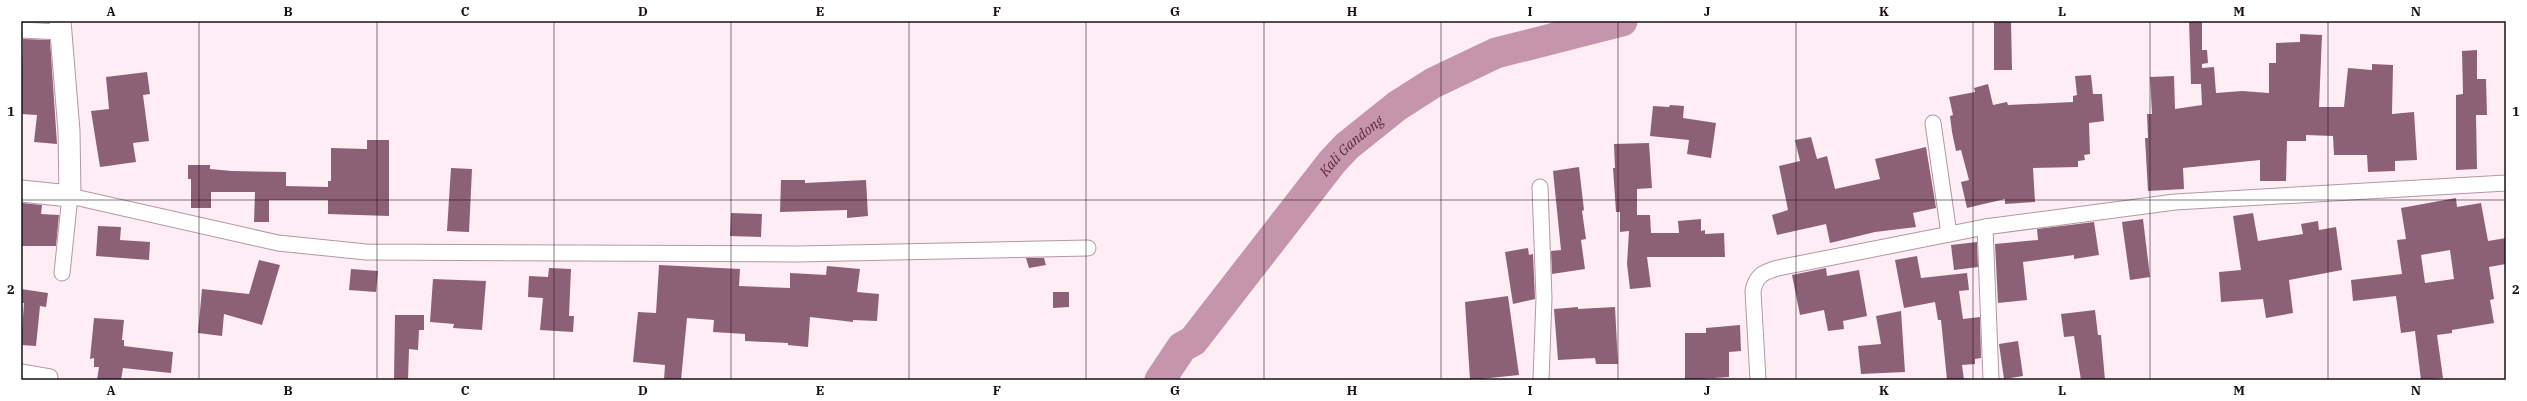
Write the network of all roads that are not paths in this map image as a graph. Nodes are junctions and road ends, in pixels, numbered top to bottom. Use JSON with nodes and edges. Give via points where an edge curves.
{"nodes":[{"id":1,"x":60,"y":26,"type":"edge"},
{"id":2,"x":21,"y":30,"type":"edge"},
{"id":3,"x":1933,"y":123,"type":"dead end"},
{"id":4,"x":2506,"y":183,"type":"edge"},
{"id":5,"x":1540,"y":187,"type":"dead end"},
{"id":6,"x":21,"y":191,"type":"edge"},
{"id":7,"x":70,"y":196,"type":"junction"},
{"id":8,"x":1985,"y":227,"type":"junction"},
{"id":9,"x":1949,"y":234,"type":"junction"},
{"id":10,"x":1088,"y":248,"type":"dead end"},
{"id":11,"x":62,"y":273,"type":"dead end"},
{"id":12,"x":21,"y":372,"type":"edge"},
{"id":13,"x":50,"y":377,"type":"dead end"},
{"id":14,"x":1541,"y":380,"type":"edge"},
{"id":15,"x":1758,"y":380,"type":"edge"},
{"id":16,"x":1991,"y":380,"type":"edge"}],
"edges":[{"from":1,"to":2,"type":"street"},
{"from":1,"to":7,"type":"street","via":[[69,131]]},
{"from":3,"to":9,"type":"street"},
{"from":4,"to":8,"type":"street","via":[[2175,202]]},
{"from":5,"to":14,"type":"street","via":[[1544,298]]},
{"from":6,"to":7,"type":"street"},
{"from":7,"to":10,"type":"street","via":[[278,243],[366,252],[798,254]]},
{"from":7,"to":11,"type":"street"},
{"from":8,"to":9,"type":"street"},
{"from":8,"to":16,"type":"street"},
{"from":9,"to":15,"type":"street","via":[[1762,272],[1755,282],[1753,291]]},
{"from":12,"to":13,"type":"street"}]}
